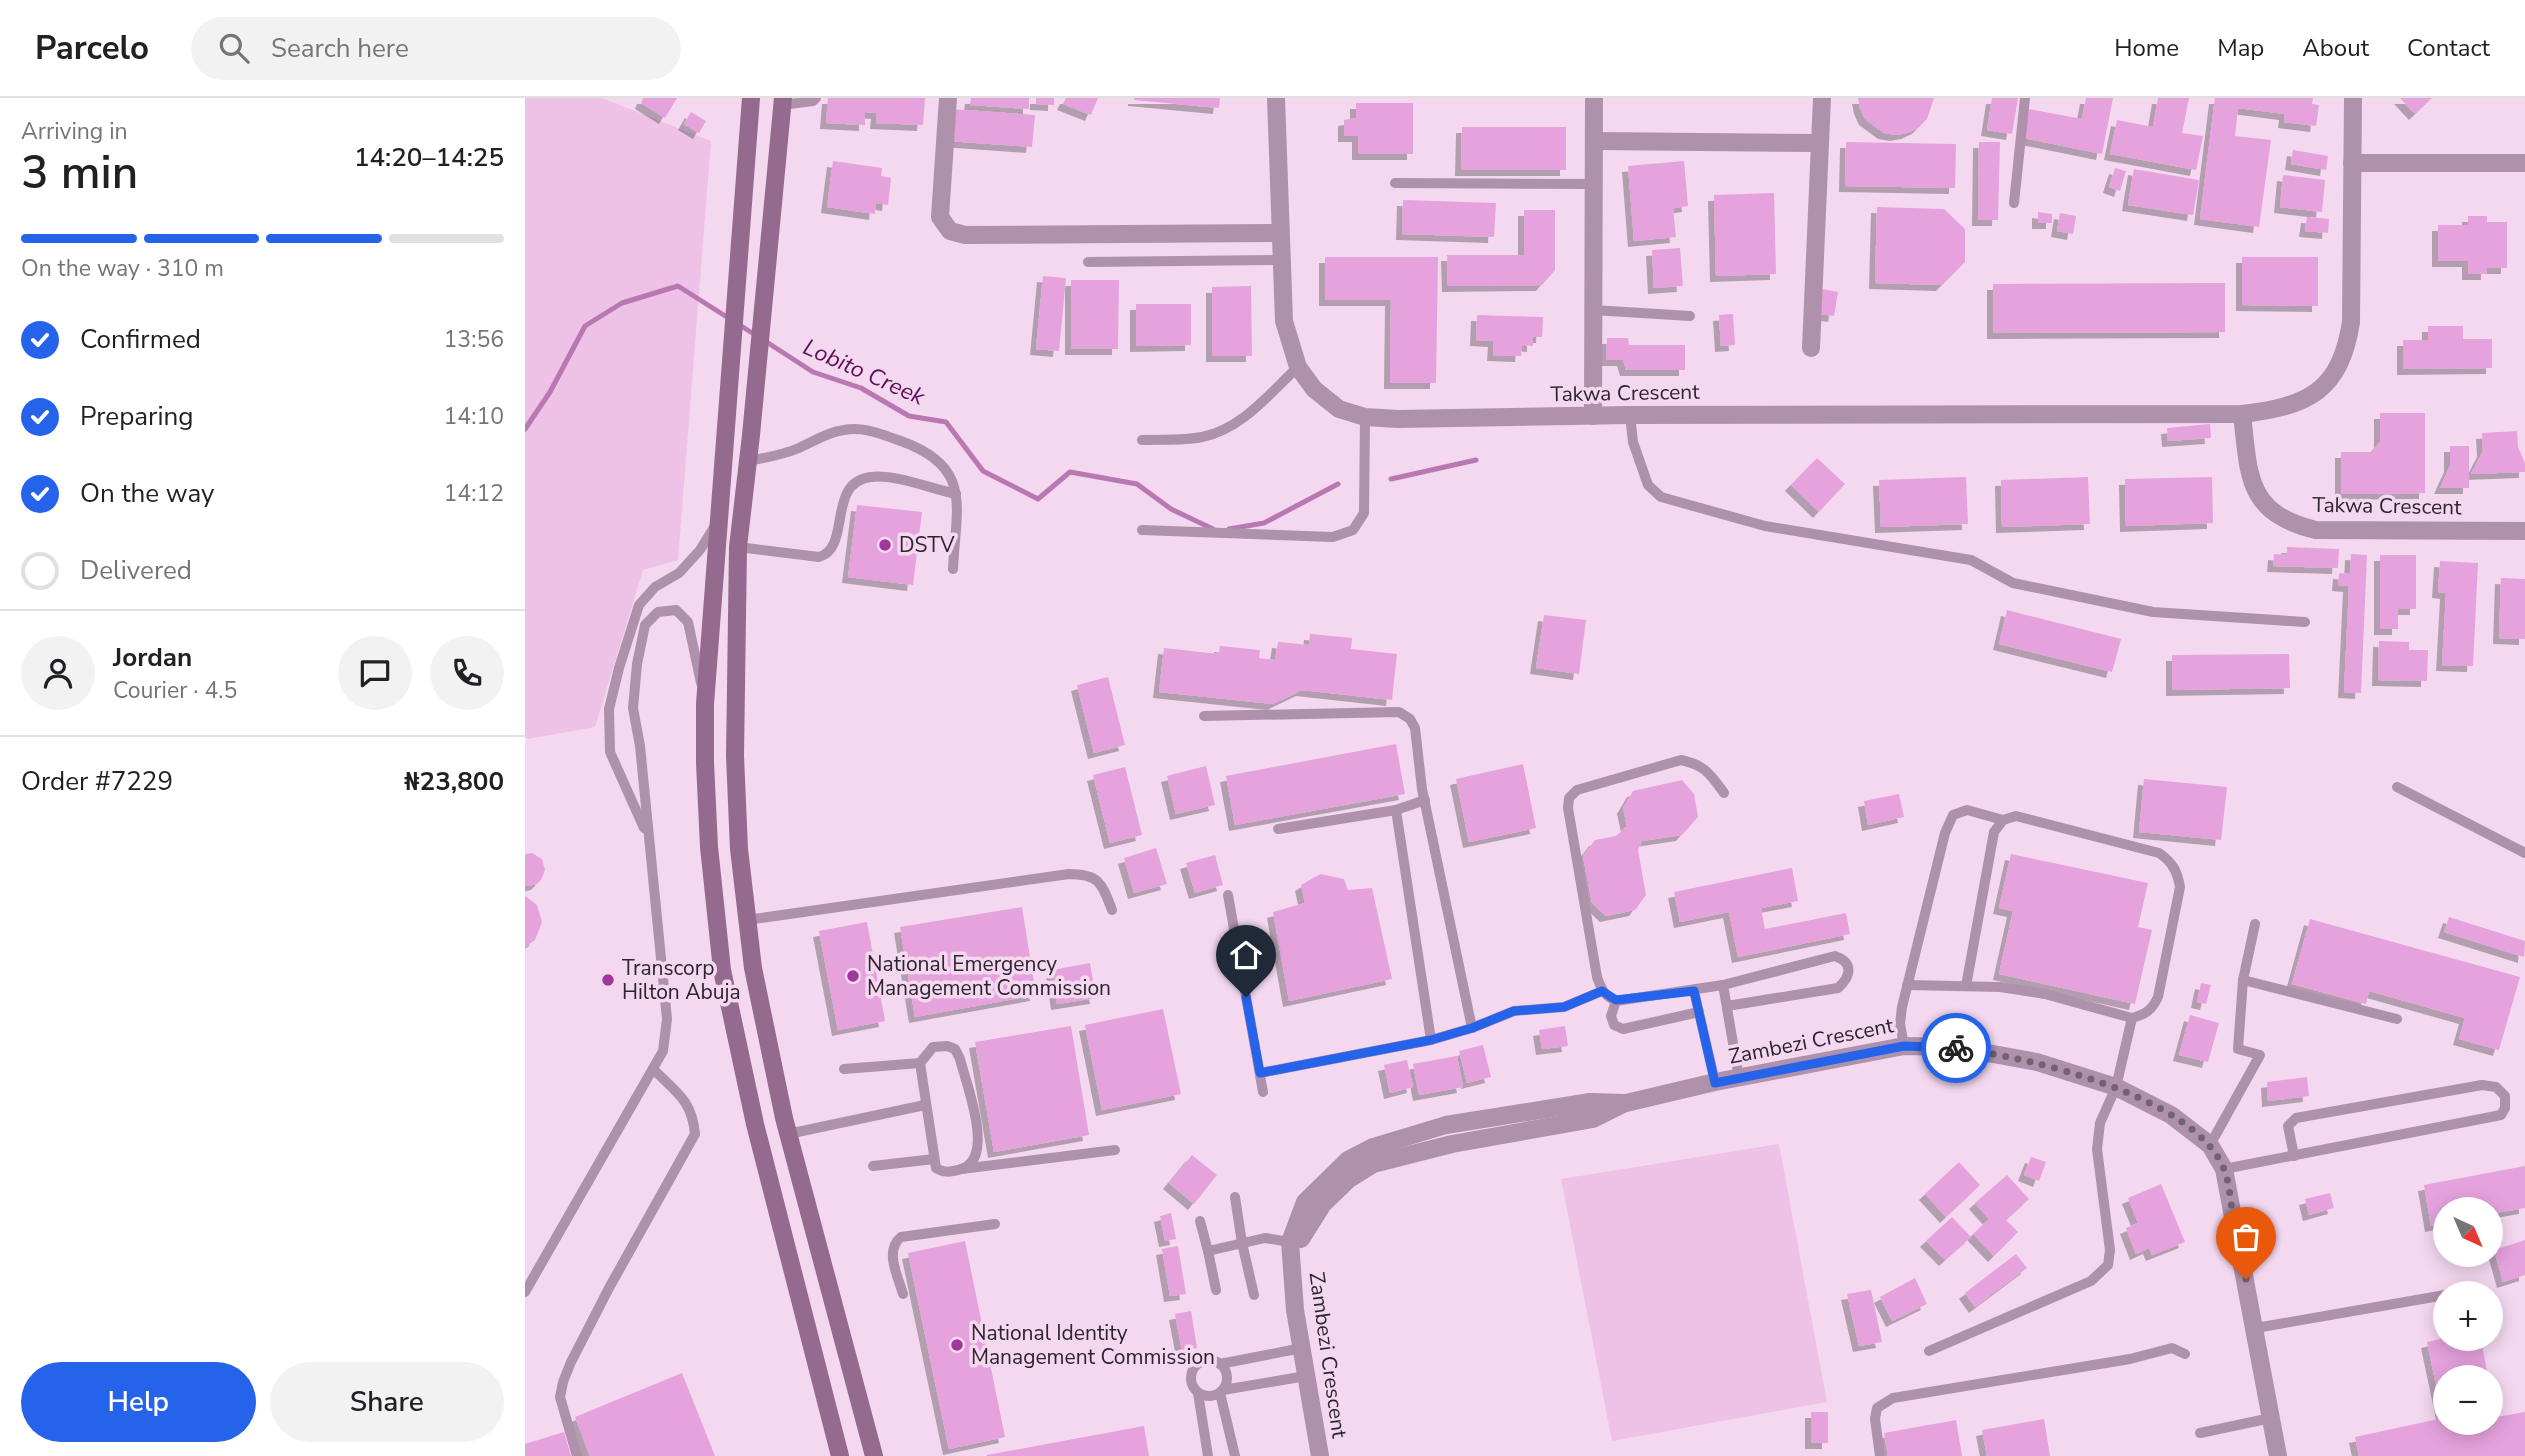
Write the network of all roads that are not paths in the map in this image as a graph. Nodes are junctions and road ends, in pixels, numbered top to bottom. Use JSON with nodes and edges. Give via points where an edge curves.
{"nodes":[{"id":1,"x":751,"y":98,"type":"edge"},
{"id":2,"x":816,"y":98,"type":"edge"},
{"id":3,"x":948,"y":98,"type":"edge"},
{"id":4,"x":1276,"y":98,"type":"edge"},
{"id":5,"x":1594,"y":98,"type":"edge"},
{"id":6,"x":1822,"y":98,"type":"edge"},
{"id":7,"x":2025,"y":98,"type":"edge"},
{"id":8,"x":2353,"y":98,"type":"edge"},
{"id":9,"x":782,"y":101,"type":"edge"},
{"id":10,"x":1594,"y":141,"type":"junction"},
{"id":11,"x":1820,"y":143,"type":"junction"},
{"id":12,"x":2352,"y":163,"type":"junction"},
{"id":13,"x":2525,"y":163,"type":"edge"},
{"id":14,"x":1395,"y":183,"type":"dead end"},
{"id":15,"x":1593,"y":184,"type":"junction"},
{"id":16,"x":2014,"y":203,"type":"dead end"},
{"id":17,"x":1280,"y":233,"type":"junction"},
{"id":18,"x":1281,"y":260,"type":"junction"},
{"id":19,"x":1088,"y":262,"type":"dead end"},
{"id":20,"x":1593,"y":310,"type":"junction"},
{"id":21,"x":1691,"y":316,"type":"dead end"},
{"id":22,"x":1811,"y":348,"type":"dead end"},
{"id":23,"x":1298,"y":366,"type":"junction"},
{"id":24,"x":2242,"y":414,"type":"junction"},
{"id":25,"x":1630,"y":415,"type":"junction"},
{"id":26,"x":1593,"y":416,"type":"junction"},
{"id":27,"x":1365,"y":418,"type":"junction"},
{"id":28,"x":1142,"y":440,"type":"dead end"},
{"id":29,"x":747,"y":461,"type":"junction"},
{"id":30,"x":956,"y":494,"type":"junction"},
{"id":31,"x":718,"y":521,"type":"junction"},
{"id":32,"x":1142,"y":530,"type":"dead end"},
{"id":33,"x":2525,"y":531,"type":"edge"},
{"id":34,"x":738,"y":547,"type":"junction"},
{"id":35,"x":953,"y":569,"type":"dead end"},
{"id":36,"x":2305,"y":622,"type":"dead end"},
{"id":37,"x":705,"y":704,"type":"junction"},
{"id":38,"x":1204,"y":716,"type":"dead end"},
{"id":39,"x":2397,"y":787,"type":"dead end"},
{"id":40,"x":1724,"y":793,"type":"dead end"},
{"id":41,"x":1425,"y":800,"type":"junction"},
{"id":42,"x":1396,"y":810,"type":"junction"},
{"id":43,"x":2003,"y":820,"type":"junction"},
{"id":44,"x":1278,"y":829,"type":"dead end"},
{"id":45,"x":648,"y":837,"type":"junction"},
{"id":46,"x":2525,"y":853,"type":"edge"},
{"id":47,"x":1228,"y":895,"type":"dead end"},
{"id":48,"x":1112,"y":910,"type":"dead end"},
{"id":49,"x":747,"y":920,"type":"junction"},
{"id":50,"x":2255,"y":924,"type":"dead end"},
{"id":51,"x":2242,"y":980,"type":"junction"},
{"id":52,"x":1723,"y":985,"type":"junction"},
{"id":53,"x":1907,"y":985,"type":"junction"},
{"id":54,"x":1966,"y":986,"type":"junction"},
{"id":55,"x":1602,"y":991,"type":"junction"},
{"id":56,"x":1694,"y":991,"type":"junction"},
{"id":57,"x":1616,"y":1000,"type":"junction"},
{"id":58,"x":1727,"y":1006,"type":"junction"},
{"id":59,"x":1699,"y":1012,"type":"junction"},
{"id":60,"x":2132,"y":1018,"type":"junction"},
{"id":61,"x":2397,"y":1019,"type":"dead end"},
{"id":62,"x":1472,"y":1028,"type":"junction"},
{"id":63,"x":1431,"y":1040,"type":"junction"},
{"id":64,"x":1904,"y":1046,"type":"junction"},
{"id":65,"x":920,"y":1063,"type":"junction"},
{"id":66,"x":653,"y":1069,"type":"junction"},
{"id":67,"x":844,"y":1069,"type":"dead end"},
{"id":68,"x":1260,"y":1073,"type":"junction"},
{"id":69,"x":1739,"y":1078,"type":"junction"},
{"id":70,"x":1715,"y":1083,"type":"junction"},
{"id":71,"x":2116,"y":1087,"type":"junction"},
{"id":72,"x":1263,"y":1093,"type":"dead end"},
{"id":73,"x":925,"y":1105,"type":"junction"},
{"id":74,"x":788,"y":1134,"type":"junction"},
{"id":75,"x":2210,"y":1145,"type":"junction"},
{"id":76,"x":1115,"y":1150,"type":"dead end"},
{"id":77,"x":2294,"y":1156,"type":"junction"},
{"id":78,"x":934,"y":1159,"type":"junction"},
{"id":79,"x":873,"y":1166,"type":"dead end"},
{"id":80,"x":2224,"y":1169,"type":"junction"},
{"id":81,"x":962,"y":1170,"type":"junction"},
{"id":82,"x":1235,"y":1197,"type":"dead end"},
{"id":83,"x":1200,"y":1221,"type":"dead end"},
{"id":84,"x":995,"y":1224,"type":"dead end"},
{"id":85,"x":1242,"y":1243,"type":"junction"},
{"id":86,"x":1208,"y":1251,"type":"junction"},
{"id":87,"x":1291,"y":1251,"type":"junction"},
{"id":88,"x":1216,"y":1290,"type":"dead end"},
{"id":89,"x":525,"y":1292,"type":"edge"},
{"id":90,"x":902,"y":1294,"type":"dead end"},
{"id":91,"x":1254,"y":1294,"type":"dead end"},
{"id":92,"x":2433,"y":1297,"type":"edge"},
{"id":93,"x":2256,"y":1328,"type":"junction"},
{"id":94,"x":1302,"y":1348,"type":"junction"},
{"id":95,"x":1929,"y":1351,"type":"dead end"},
{"id":96,"x":2185,"y":1354,"type":"dead end"},
{"id":97,"x":1220,"y":1364,"type":"junction"},
{"id":98,"x":1306,"y":1376,"type":"junction"},
{"id":99,"x":1222,"y":1391,"type":"junction"},
{"id":100,"x":1198,"y":1393,"type":"junction"},
{"id":101,"x":2271,"y":1418,"type":"junction"},
{"id":102,"x":2200,"y":1433,"type":"dead end"},
{"id":103,"x":577,"y":1456,"type":"edge"},
{"id":104,"x":840,"y":1456,"type":"edge"},
{"id":105,"x":874,"y":1456,"type":"edge"},
{"id":106,"x":1207,"y":1456,"type":"edge"},
{"id":107,"x":1235,"y":1456,"type":"edge"},
{"id":108,"x":1319,"y":1456,"type":"edge"},
{"id":109,"x":1880,"y":1456,"type":"edge"},
{"id":110,"x":2278,"y":1456,"type":"edge"}],
"edges":[{"from":1,"to":31,"type":"main road"},
{"from":2,"to":9,"type":"lane"},
{"from":3,"to":17,"type":"street","via":[[940,217],[950,231]]},
{"from":4,"to":17,"type":"street","name":"Takwa Crescent"},
{"from":5,"to":10,"type":"street"},
{"from":6,"to":11,"type":"street"},
{"from":7,"to":16,"type":"lane"},
{"from":8,"to":12,"type":"street","name":"Takwa Crescent"},
{"from":9,"to":29,"type":"main road"},
{"from":10,"to":11,"type":"street"},
{"from":10,"to":15,"type":"street"},
{"from":11,"to":22,"type":"street"},
{"from":12,"to":13,"type":"street"},
{"from":12,"to":24,"type":"street","name":"Takwa Crescent","via":[[2351,322],[2340,365],[2314,395],[2276,410]]},
{"from":14,"to":15,"type":"lane"},
{"from":15,"to":20,"type":"street"},
{"from":17,"to":18,"type":"street","name":"Takwa Crescent"},
{"from":18,"to":19,"type":"lane"},
{"from":18,"to":23,"type":"street","name":"Takwa Crescent","via":[[1284,321]]},
{"from":20,"to":21,"type":"lane"},
{"from":20,"to":26,"type":"street"},
{"from":23,"to":27,"type":"street","name":"Takwa Crescent","via":[[1322,396],[1339,409]]},
{"from":23,"to":28,"type":"lane","via":[[1225,430],[1201,438]]},
{"from":24,"to":25,"type":"street","name":"Takwa Crescent"},
{"from":24,"to":33,"type":"street","name":"Takwa Crescent","via":[[2249,474],[2258,495],[2292,524],[2316,530]]},
{"from":25,"to":26,"type":"street","name":"Takwa Crescent"},
{"from":25,"to":36,"type":"lane","via":[[1633,442],[1648,485],[1661,496],[1765,526],[1971,561],[2013,583],[2153,612]]},
{"from":26,"to":27,"type":"street","name":"Takwa Crescent"},
{"from":27,"to":32,"type":"lane","via":[[1364,513],[1353,530],[1333,537]]},
{"from":29,"to":30,"type":"lane","via":[[776,457],[845,429],[864,429],[915,446],[937,459],[951,475]]},
{"from":29,"to":34,"type":"main road"},
{"from":30,"to":34,"type":"lane","via":[[868,477],[852,486],[841,506],[833,548],[827,555]]},
{"from":30,"to":35,"type":"lane"},
{"from":31,"to":37,"type":"main road"},
{"from":31,"to":45,"type":"lane","via":[[679,573],[655,587],[639,605],[609,709],[610,752]]},
{"from":34,"to":49,"type":"main road","via":[[735,756]]},
{"from":37,"to":45,"type":"lane","via":[[688,622],[676,610],[658,612],[645,625],[633,708]]},
{"from":37,"to":104,"type":"main road","via":[[709,847],[722,970],[755,1124]]},
{"from":38,"to":41,"type":"lane","via":[[1399,712],[1415,728]]},
{"from":39,"to":46,"type":"lane"},
{"from":40,"to":55,"type":"lane","via":[[1698,763],[1681,760],[1577,790],[1569,799]]},
{"from":41,"to":42,"type":"lane"},
{"from":41,"to":62,"type":"lane"},
{"from":42,"to":44,"type":"lane"},
{"from":42,"to":63,"type":"lane"},
{"from":43,"to":53,"type":"lane","via":[[1967,810],[1953,814]]},
{"from":43,"to":54,"type":"lane","via":[[1994,832]]},
{"from":43,"to":60,"type":"lane","via":[[2029,820],[2159,853],[2171,862],[2180,887],[2158,997],[2145,1015]]},
{"from":45,"to":66,"type":"lane","via":[[667,1019],[663,1051]]},
{"from":47,"to":68,"type":"lane"},
{"from":48,"to":49,"type":"lane","via":[[1095,878],[1069,874]]},
{"from":49,"to":74,"type":"main road"},
{"from":50,"to":51,"type":"lane"},
{"from":51,"to":61,"type":"lane"},
{"from":51,"to":75,"type":"lane","via":[[2238,1049],[2260,1055]]},
{"from":52,"to":56,"type":"lane"},
{"from":52,"to":58,"type":"lane"},
{"from":52,"to":58,"type":"lane","via":[[1835,956],[1849,966],[1850,973],[1838,988]]},
{"from":53,"to":54,"type":"lane"},
{"from":53,"to":64,"type":"lane","via":[[1900,1024]]},
{"from":54,"to":60,"type":"lane","via":[[2045,994]]},
{"from":55,"to":57,"type":"lane"},
{"from":55,"to":62,"type":"lane","via":[[1564,1007],[1514,1011]]},
{"from":56,"to":57,"type":"lane"},
{"from":56,"to":59,"type":"lane"},
{"from":57,"to":59,"type":"lane","via":[[1611,1016],[1614,1025],[1623,1029]]},
{"from":58,"to":69,"type":"lane"},
{"from":59,"to":70,"type":"lane"},
{"from":60,"to":71,"type":"lane"},
{"from":62,"to":63,"type":"lane"},
{"from":63,"to":68,"type":"lane"},
{"from":64,"to":69,"type":"street","name":"Zambezi Crescent"},
{"from":64,"to":71,"type":"street","name":"Zambezi Crescent","via":[[1997,1053]]},
{"from":65,"to":67,"type":"lane"},
{"from":65,"to":73,"type":"lane"},
{"from":65,"to":81,"type":"lane","via":[[933,1046],[955,1049],[960,1059],[980,1138],[975,1158]]},
{"from":66,"to":89,"type":"lane"},
{"from":66,"to":103,"type":"lane","via":[[693,1114],[695,1134],[609,1288],[563,1382],[560,1397]]},
{"from":68,"to":72,"type":"lane"},
{"from":69,"to":70,"type":"street","name":"Zambezi Crescent"},
{"from":70,"to":87,"type":"street","name":"Zambezi Crescent","via":[[1626,1102],[1590,1102],[1446,1125],[1373,1147],[1348,1160],[1305,1202]]},
{"from":71,"to":75,"type":"street","name":"Zambezi Crescent","via":[[2171,1115]]},
{"from":71,"to":95,"type":"lane","via":[[2100,1123],[2097,1149],[2108,1265],[2091,1281]]},
{"from":73,"to":74,"type":"lane"},
{"from":73,"to":78,"type":"lane"},
{"from":74,"to":105,"type":"main road"},
{"from":75,"to":80,"type":"street","name":"Zambezi Crescent"},
{"from":76,"to":81,"type":"lane"},
{"from":77,"to":77,"type":"lane","via":[[2501,1115],[2505,1096],[2496,1087],[2482,1085],[2296,1118],[2288,1126]]},
{"from":77,"to":80,"type":"lane"},
{"from":78,"to":79,"type":"lane"},
{"from":78,"to":81,"type":"lane","via":[[943,1172]]},
{"from":80,"to":93,"type":"street","name":"Zambezi Crescent"},
{"from":82,"to":85,"type":"lane"},
{"from":83,"to":86,"type":"lane"},
{"from":84,"to":90,"type":"lane","via":[[901,1237],[891,1251]]},
{"from":85,"to":86,"type":"lane"},
{"from":85,"to":87,"type":"lane","via":[[1265,1238]]},
{"from":85,"to":91,"type":"lane"},
{"from":86,"to":88,"type":"lane"},
{"from":87,"to":94,"type":"street","name":"Zambezi Crescent"},
{"from":92,"to":93,"type":"lane"},
{"from":93,"to":101,"type":"street","name":"Zambezi Crescent"},
{"from":94,"to":97,"type":"lane"},
{"from":94,"to":98,"type":"street","name":"Zambezi Crescent"},
{"from":96,"to":109,"type":"lane","via":[[2172,1348],[2130,1360],[1893,1398],[1877,1408]]},
{"from":97,"to":99,"type":"lane","via":[[1227,1376]]},
{"from":97,"to":100,"type":"lane","via":[[1207,1360],[1195,1367],[1191,1381]]},
{"from":98,"to":99,"type":"lane"},
{"from":98,"to":108,"type":"street","name":"Zambezi Crescent"},
{"from":99,"to":100,"type":"lane","via":[[1211,1396]]},
{"from":99,"to":107,"type":"lane"},
{"from":100,"to":106,"type":"lane"},
{"from":101,"to":102,"type":"lane"},
{"from":101,"to":110,"type":"street","name":"Zambezi Crescent"}]}
